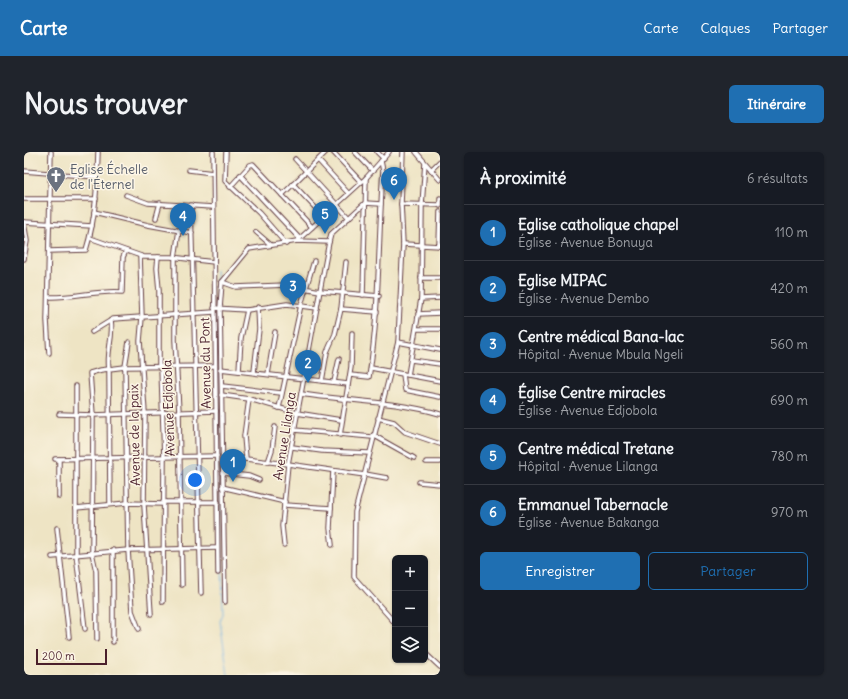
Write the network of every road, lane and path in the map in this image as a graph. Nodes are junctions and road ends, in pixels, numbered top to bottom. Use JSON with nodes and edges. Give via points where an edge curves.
{"nodes":[{"id":1,"x":52,"y":152,"type":"edge"},
{"id":2,"x":98,"y":152,"type":"edge"},
{"id":3,"x":213,"y":152,"type":"edge"},
{"id":4,"x":226,"y":152,"type":"edge"},
{"id":5,"x":326,"y":152,"type":"edge"},
{"id":6,"x":333,"y":152,"type":"edge"},
{"id":7,"x":354,"y":152,"type":"edge"},
{"id":8,"x":377,"y":152,"type":"edge"},
{"id":9,"x":389,"y":152,"type":"edge"},
{"id":10,"x":403,"y":152,"type":"edge"},
{"id":11,"x":416,"y":152,"type":"edge"},
{"id":12,"x":295,"y":159,"type":"dead end"},
{"id":13,"x":318,"y":160,"type":"junction"},
{"id":14,"x":382,"y":160,"type":"junction"},
{"id":15,"x":440,"y":161,"type":"edge"},
{"id":16,"x":425,"y":163,"type":"junction"},
{"id":17,"x":189,"y":170,"type":"dead end"},
{"id":18,"x":431,"y":170,"type":"junction"},
{"id":19,"x":24,"y":171,"type":"edge"},
{"id":20,"x":373,"y":171,"type":"junction"},
{"id":21,"x":305,"y":172,"type":"junction"},
{"id":22,"x":50,"y":173,"type":"junction"},
{"id":23,"x":213,"y":173,"type":"junction"},
{"id":24,"x":240,"y":175,"type":"junction"},
{"id":25,"x":97,"y":176,"type":"junction"},
{"id":26,"x":366,"y":178,"type":"junction"},
{"id":27,"x":440,"y":180,"type":"edge"},
{"id":28,"x":361,"y":182,"type":"junction"},
{"id":29,"x":293,"y":184,"type":"junction"},
{"id":30,"x":230,"y":187,"type":"junction"},
{"id":31,"x":348,"y":193,"type":"junction"},
{"id":32,"x":126,"y":195,"type":"dead end"},
{"id":33,"x":282,"y":195,"type":"junction"},
{"id":34,"x":96,"y":198,"type":"junction"},
{"id":35,"x":440,"y":198,"type":"edge"},
{"id":36,"x":24,"y":199,"type":"edge"},
{"id":37,"x":50,"y":199,"type":"junction"},
{"id":38,"x":160,"y":203,"type":"junction"},
{"id":39,"x":336,"y":204,"type":"junction"},
{"id":40,"x":365,"y":204,"type":"junction"},
{"id":41,"x":381,"y":204,"type":"junction"},
{"id":42,"x":401,"y":204,"type":"junction"},
{"id":43,"x":191,"y":205,"type":"junction"},
{"id":44,"x":422,"y":205,"type":"junction"},
{"id":45,"x":440,"y":206,"type":"edge"},
{"id":46,"x":213,"y":207,"type":"junction"},
{"id":47,"x":94,"y":212,"type":"junction"},
{"id":48,"x":440,"y":212,"type":"edge"},
{"id":49,"x":323,"y":216,"type":"junction"},
{"id":50,"x":156,"y":218,"type":"dead end"},
{"id":51,"x":349,"y":218,"type":"junction"},
{"id":52,"x":24,"y":222,"type":"edge"},
{"id":53,"x":49,"y":223,"type":"junction"},
{"id":54,"x":92,"y":226,"type":"junction"},
{"id":55,"x":312,"y":227,"type":"junction"},
{"id":56,"x":179,"y":230,"type":"junction"},
{"id":57,"x":256,"y":232,"type":"dead end"},
{"id":58,"x":192,"y":233,"type":"junction"},
{"id":59,"x":90,"y":238,"type":"junction"},
{"id":60,"x":298,"y":239,"type":"junction"},
{"id":61,"x":329,"y":242,"type":"junction"},
{"id":62,"x":286,"y":244,"type":"junction"},
{"id":63,"x":403,"y":244,"type":"junction"},
{"id":64,"x":271,"y":245,"type":"junction"},
{"id":65,"x":422,"y":245,"type":"junction"},
{"id":66,"x":440,"y":246,"type":"edge"},
{"id":67,"x":49,"y":251,"type":"junction"},
{"id":68,"x":126,"y":251,"type":"junction"},
{"id":69,"x":140,"y":256,"type":"junction"},
{"id":70,"x":158,"y":258,"type":"junction"},
{"id":71,"x":174,"y":258,"type":"junction"},
{"id":72,"x":24,"y":259,"type":"edge"},
{"id":73,"x":193,"y":260,"type":"junction"},
{"id":74,"x":314,"y":261,"type":"dead end"},
{"id":75,"x":214,"y":262,"type":"junction"},
{"id":76,"x":346,"y":262,"type":"dead end"},
{"id":77,"x":420,"y":278,"type":"junction"},
{"id":78,"x":440,"y":278,"type":"edge"},
{"id":79,"x":222,"y":282,"type":"junction"},
{"id":80,"x":306,"y":288,"type":"junction"},
{"id":81,"x":320,"y":291,"type":"junction"},
{"id":82,"x":343,"y":293,"type":"junction"},
{"id":83,"x":363,"y":295,"type":"junction"},
{"id":84,"x":378,"y":296,"type":"junction"},
{"id":85,"x":48,"y":298,"type":"junction"},
{"id":86,"x":440,"y":298,"type":"edge"},
{"id":87,"x":421,"y":299,"type":"junction"},
{"id":88,"x":301,"y":305,"type":"junction"},
{"id":89,"x":258,"y":307,"type":"junction"},
{"id":90,"x":317,"y":308,"type":"junction"},
{"id":91,"x":217,"y":309,"type":"junction"},
{"id":92,"x":341,"y":309,"type":"junction"},
{"id":93,"x":247,"y":310,"type":"junction"},
{"id":94,"x":377,"y":312,"type":"junction"},
{"id":95,"x":440,"y":313,"type":"edge"},
{"id":96,"x":193,"y":314,"type":"junction"},
{"id":97,"x":418,"y":314,"type":"junction"},
{"id":98,"x":175,"y":315,"type":"junction"},
{"id":99,"x":158,"y":316,"type":"junction"},
{"id":100,"x":142,"y":317,"type":"junction"},
{"id":101,"x":111,"y":320,"type":"junction"},
{"id":102,"x":417,"y":329,"type":"junction"},
{"id":103,"x":440,"y":329,"type":"edge"},
{"id":104,"x":92,"y":332,"type":"dead end"},
{"id":105,"x":275,"y":332,"type":"dead end"},
{"id":106,"x":352,"y":333,"type":"dead end"},
{"id":107,"x":130,"y":342,"type":"dead end"},
{"id":108,"x":398,"y":342,"type":"junction"},
{"id":109,"x":414,"y":345,"type":"junction"},
{"id":110,"x":440,"y":350,"type":"edge"},
{"id":111,"x":49,"y":353,"type":"dead end"},
{"id":112,"x":339,"y":359,"type":"dead end"},
{"id":113,"x":411,"y":360,"type":"junction"},
{"id":114,"x":440,"y":364,"type":"edge"},
{"id":115,"x":126,"y":367,"type":"junction"},
{"id":116,"x":160,"y":367,"type":"junction"},
{"id":117,"x":177,"y":367,"type":"junction"},
{"id":118,"x":194,"y":367,"type":"junction"},
{"id":119,"x":143,"y":368,"type":"junction"},
{"id":120,"x":217,"y":368,"type":"junction"},
{"id":121,"x":371,"y":368,"type":"junction"},
{"id":122,"x":109,"y":369,"type":"junction"},
{"id":123,"x":239,"y":371,"type":"junction"},
{"id":124,"x":254,"y":372,"type":"junction"},
{"id":125,"x":389,"y":372,"type":"junction"},
{"id":126,"x":268,"y":374,"type":"junction"},
{"id":127,"x":403,"y":374,"type":"junction"},
{"id":128,"x":284,"y":375,"type":"junction"},
{"id":129,"x":350,"y":375,"type":"junction"},
{"id":130,"x":408,"y":375,"type":"junction"},
{"id":131,"x":304,"y":378,"type":"junction"},
{"id":132,"x":322,"y":381,"type":"junction"},
{"id":133,"x":440,"y":381,"type":"edge"},
{"id":134,"x":334,"y":382,"type":"junction"},
{"id":135,"x":348,"y":384,"type":"junction"},
{"id":136,"x":76,"y":386,"type":"dead end"},
{"id":137,"x":222,"y":386,"type":"junction"},
{"id":138,"x":281,"y":393,"type":"junction"},
{"id":139,"x":301,"y":394,"type":"junction"},
{"id":140,"x":221,"y":395,"type":"junction"},
{"id":141,"x":440,"y":397,"type":"edge"},
{"id":142,"x":249,"y":399,"type":"junction"},
{"id":143,"x":345,"y":400,"type":"junction"},
{"id":144,"x":382,"y":403,"type":"junction"},
{"id":145,"x":279,"y":408,"type":"junction"},
{"id":146,"x":216,"y":411,"type":"junction"},
{"id":147,"x":162,"y":412,"type":"junction"},
{"id":148,"x":179,"y":412,"type":"junction"},
{"id":149,"x":197,"y":412,"type":"junction"},
{"id":150,"x":297,"y":412,"type":"junction"},
{"id":151,"x":145,"y":413,"type":"junction"},
{"id":152,"x":59,"y":414,"type":"dead end"},
{"id":153,"x":110,"y":414,"type":"junction"},
{"id":154,"x":127,"y":414,"type":"junction"},
{"id":155,"x":440,"y":414,"type":"edge"},
{"id":156,"x":76,"y":415,"type":"junction"},
{"id":157,"x":93,"y":415,"type":"junction"},
{"id":158,"x":378,"y":418,"type":"junction"},
{"id":159,"x":341,"y":420,"type":"junction"},
{"id":160,"x":275,"y":427,"type":"dead end"},
{"id":161,"x":294,"y":430,"type":"junction"},
{"id":162,"x":340,"y":435,"type":"junction"},
{"id":163,"x":373,"y":436,"type":"junction"},
{"id":164,"x":440,"y":444,"type":"edge"},
{"id":165,"x":292,"y":447,"type":"junction"},
{"id":166,"x":370,"y":453,"type":"junction"},
{"id":167,"x":223,"y":455,"type":"junction"},
{"id":168,"x":217,"y":456,"type":"junction"},
{"id":169,"x":198,"y":457,"type":"junction"},
{"id":170,"x":128,"y":458,"type":"junction"},
{"id":171,"x":145,"y":458,"type":"junction"},
{"id":172,"x":164,"y":458,"type":"junction"},
{"id":173,"x":181,"y":458,"type":"junction"},
{"id":174,"x":414,"y":458,"type":"dead end"},
{"id":175,"x":75,"y":459,"type":"junction"},
{"id":176,"x":110,"y":459,"type":"junction"},
{"id":177,"x":246,"y":459,"type":"junction"},
{"id":178,"x":92,"y":460,"type":"junction"},
{"id":179,"x":268,"y":462,"type":"junction"},
{"id":180,"x":426,"y":462,"type":"dead end"},
{"id":181,"x":440,"y":462,"type":"edge"},
{"id":182,"x":288,"y":464,"type":"junction"},
{"id":183,"x":333,"y":471,"type":"junction"},
{"id":184,"x":222,"y":473,"type":"junction"},
{"id":185,"x":365,"y":474,"type":"junction"},
{"id":186,"x":387,"y":478,"type":"dead end"},
{"id":187,"x":259,"y":480,"type":"dead end"},
{"id":188,"x":419,"y":482,"type":"dead end"},
{"id":189,"x":440,"y":484,"type":"edge"},
{"id":190,"x":222,"y":487,"type":"junction"},
{"id":191,"x":58,"y":496,"type":"dead end"},
{"id":192,"x":181,"y":502,"type":"junction"},
{"id":193,"x":198,"y":502,"type":"junction"},
{"id":194,"x":218,"y":502,"type":"junction"},
{"id":195,"x":163,"y":503,"type":"junction"},
{"id":196,"x":285,"y":503,"type":"junction"},
{"id":197,"x":110,"y":504,"type":"junction"},
{"id":198,"x":127,"y":504,"type":"junction"},
{"id":199,"x":144,"y":505,"type":"junction"},
{"id":200,"x":93,"y":506,"type":"junction"},
{"id":201,"x":76,"y":508,"type":"junction"},
{"id":202,"x":331,"y":508,"type":"junction"},
{"id":203,"x":57,"y":528,"type":"dead end"},
{"id":204,"x":284,"y":545,"type":"dead end"},
{"id":205,"x":332,"y":545,"type":"dead end"},
{"id":206,"x":199,"y":548,"type":"junction"},
{"id":207,"x":217,"y":548,"type":"junction"},
{"id":208,"x":147,"y":549,"type":"junction"},
{"id":209,"x":182,"y":549,"type":"junction"},
{"id":210,"x":113,"y":550,"type":"junction"},
{"id":211,"x":128,"y":550,"type":"junction"},
{"id":212,"x":165,"y":550,"type":"junction"},
{"id":213,"x":92,"y":553,"type":"junction"},
{"id":214,"x":76,"y":554,"type":"junction"},
{"id":215,"x":59,"y":556,"type":"junction"},
{"id":216,"x":52,"y":557,"type":"dead end"},
{"id":217,"x":218,"y":573,"type":"dead end"},
{"id":218,"x":182,"y":585,"type":"dead end"},
{"id":219,"x":201,"y":593,"type":"dead end"},
{"id":220,"x":163,"y":602,"type":"dead end"},
{"id":221,"x":225,"y":602,"type":"dead end"},
{"id":222,"x":151,"y":614,"type":"dead end"},
{"id":223,"x":392,"y":620,"type":"edge"},
{"id":224,"x":85,"y":629,"type":"dead end"},
{"id":225,"x":138,"y":629,"type":"dead end"},
{"id":226,"x":69,"y":637,"type":"dead end"},
{"id":227,"x":96,"y":639,"type":"dead end"},
{"id":228,"x":114,"y":642,"type":"dead end"},
{"id":229,"x":428,"y":656,"type":"edge"},
{"id":230,"x":440,"y":667,"type":"edge"}],
"edges":[{"from":1,"to":22,"type":"street"},
{"from":2,"to":25,"type":"street"},
{"from":3,"to":23,"type":"street","name":"Avenue du Pont"},
{"from":4,"to":30,"type":"street","via":[[225,182]]},
{"from":5,"to":13,"type":"street"},
{"from":6,"to":28,"type":"street"},
{"from":7,"to":20,"type":"street"},
{"from":8,"to":14,"type":"street"},
{"from":9,"to":14,"type":"street"},
{"from":10,"to":42,"type":"street"},
{"from":11,"to":16,"type":"street"},
{"from":12,"to":21,"type":"street"},
{"from":13,"to":21,"type":"street"},
{"from":13,"to":31,"type":"street"},
{"from":14,"to":20,"type":"street"},
{"from":14,"to":41,"type":"street"},
{"from":15,"to":18,"type":"street"},
{"from":16,"to":18,"type":"street"},
{"from":16,"to":44,"type":"street"},
{"from":17,"to":23,"type":"street"},
{"from":18,"to":27,"type":"street"},
{"from":19,"to":22,"type":"street"},
{"from":20,"to":26,"type":"street"},
{"from":21,"to":29,"type":"street"},
{"from":21,"to":39,"type":"street"},
{"from":22,"to":25,"type":"street"},
{"from":22,"to":37,"type":"street"},
{"from":23,"to":46,"type":"street","name":"Avenue du Pont"},
{"from":24,"to":30,"type":"street"},
{"from":24,"to":33,"type":"street","via":[[252,164]]},
{"from":24,"to":60,"type":"street"},
{"from":25,"to":34,"type":"street"},
{"from":26,"to":28,"type":"street"},
{"from":26,"to":40,"type":"street"},
{"from":28,"to":31,"type":"street"},
{"from":29,"to":33,"type":"street"},
{"from":29,"to":49,"type":"street"},
{"from":30,"to":62,"type":"street","via":[[259,213]]},
{"from":31,"to":39,"type":"street"},
{"from":32,"to":38,"type":"street","via":[[138,200]]},
{"from":33,"to":55,"type":"street"},
{"from":34,"to":37,"type":"street"},
{"from":34,"to":47,"type":"street"},
{"from":35,"to":45,"type":"street"},
{"from":36,"to":37,"type":"street"},
{"from":37,"to":53,"type":"street"},
{"from":38,"to":43,"type":"street"},
{"from":38,"to":50,"type":"street"},
{"from":39,"to":49,"type":"street"},
{"from":39,"to":51,"type":"street"},
{"from":40,"to":41,"type":"street"},
{"from":40,"to":51,"type":"street","name":"Avenue Lilanga"},
{"from":40,"to":83,"type":"street"},
{"from":41,"to":84,"type":"street"},
{"from":42,"to":44,"type":"street"},
{"from":42,"to":63,"type":"street"},
{"from":43,"to":46,"type":"street"},
{"from":43,"to":58,"type":"street"},
{"from":44,"to":45,"type":"street"},
{"from":44,"to":65,"type":"street"},
{"from":46,"to":75,"type":"street","name":"Avenue du Pont"},
{"from":47,"to":54,"type":"street"},
{"from":47,"to":56,"type":"street"},
{"from":48,"to":66,"type":"street"},
{"from":49,"to":55,"type":"street"},
{"from":51,"to":61,"type":"street","name":"Avenue Lilanga","via":[[331,234]]},
{"from":52,"to":53,"type":"street"},
{"from":52,"to":72,"type":"street","via":[[27,241]]},
{"from":53,"to":54,"type":"street"},
{"from":53,"to":67,"type":"street"},
{"from":54,"to":59,"type":"street"},
{"from":55,"to":60,"type":"street"},
{"from":56,"to":58,"type":"street"},
{"from":56,"to":71,"type":"street","name":"Avenue Edjobola"},
{"from":57,"to":64,"type":"street"},
{"from":58,"to":73,"type":"street"},
{"from":59,"to":67,"type":"street","via":[[86,250]]},
{"from":59,"to":68,"type":"street"},
{"from":60,"to":61,"type":"street"},
{"from":60,"to":62,"type":"street"},
{"from":61,"to":81,"type":"street","name":"Avenue Lilanga"},
{"from":62,"to":64,"type":"street"},
{"from":63,"to":65,"type":"street"},
{"from":63,"to":108,"type":"street"},
{"from":64,"to":79,"type":"street","via":[[249,249]]},
{"from":65,"to":66,"type":"street"},
{"from":65,"to":77,"type":"street"},
{"from":67,"to":85,"type":"street"},
{"from":68,"to":69,"type":"street"},
{"from":68,"to":85,"type":"street","via":[[123,257],[122,292]]},
{"from":69,"to":70,"type":"street"},
{"from":69,"to":100,"type":"street","name":"Avenue de la paix"},
{"from":70,"to":71,"type":"street"},
{"from":70,"to":99,"type":"street"},
{"from":71,"to":73,"type":"street"},
{"from":71,"to":98,"type":"street","name":"Avenue Edjobola"},
{"from":73,"to":75,"type":"street"},
{"from":73,"to":96,"type":"street"},
{"from":74,"to":80,"type":"street"},
{"from":75,"to":91,"type":"street","name":"Avenue du Pont"},
{"from":76,"to":82,"type":"street"},
{"from":77,"to":78,"type":"street"},
{"from":77,"to":87,"type":"street"},
{"from":79,"to":80,"type":"street","via":[[243,287],[287,285]]},
{"from":79,"to":91,"type":"street"},
{"from":80,"to":81,"type":"street"},
{"from":80,"to":88,"type":"street"},
{"from":81,"to":82,"type":"street"},
{"from":81,"to":90,"type":"street","name":"Avenue Lilanga"},
{"from":82,"to":83,"type":"street"},
{"from":82,"to":92,"type":"street"},
{"from":83,"to":84,"type":"street"},
{"from":84,"to":94,"type":"street"},
{"from":85,"to":111,"type":"street"},
{"from":86,"to":87,"type":"street"},
{"from":87,"to":97,"type":"street"},
{"from":88,"to":89,"type":"street"},
{"from":88,"to":90,"type":"street"},
{"from":88,"to":128,"type":"street"},
{"from":89,"to":93,"type":"street"},
{"from":89,"to":124,"type":"street"},
{"from":90,"to":131,"type":"street","name":"Avenue Lilanga"},
{"from":91,"to":93,"type":"street"},
{"from":91,"to":96,"type":"street"},
{"from":91,"to":120,"type":"street"},
{"from":91,"to":120,"type":"street","name":"Avenue du Pont"},
{"from":92,"to":94,"type":"street"},
{"from":92,"to":132,"type":"street","via":[[327,352]]},
{"from":93,"to":123,"type":"street","via":[[241,338]]},
{"from":94,"to":121,"type":"street"},
{"from":95,"to":97,"type":"street"},
{"from":96,"to":98,"type":"street"},
{"from":96,"to":118,"type":"street"},
{"from":97,"to":102,"type":"street"},
{"from":98,"to":99,"type":"street"},
{"from":98,"to":117,"type":"street","name":"Avenue Edjobola"},
{"from":99,"to":100,"type":"street"},
{"from":99,"to":116,"type":"street"},
{"from":100,"to":101,"type":"street"},
{"from":100,"to":119,"type":"street","name":"Avenue de la paix","via":[[140,341]]},
{"from":101,"to":104,"type":"street"},
{"from":101,"to":122,"type":"street","via":[[112,330],[107,358]]},
{"from":102,"to":103,"type":"street"},
{"from":102,"to":109,"type":"street"},
{"from":105,"to":126,"type":"street"},
{"from":106,"to":129,"type":"street"},
{"from":107,"to":115,"type":"street"},
{"from":108,"to":109,"type":"street"},
{"from":108,"to":125,"type":"street"},
{"from":109,"to":110,"type":"street"},
{"from":109,"to":113,"type":"street"},
{"from":112,"to":134,"type":"street"},
{"from":113,"to":114,"type":"street"},
{"from":113,"to":130,"type":"street"},
{"from":115,"to":119,"type":"street"},
{"from":115,"to":122,"type":"street"},
{"from":115,"to":154,"type":"street"},
{"from":116,"to":117,"type":"street"},
{"from":116,"to":119,"type":"street"},
{"from":116,"to":147,"type":"street"},
{"from":117,"to":118,"type":"street"},
{"from":117,"to":148,"type":"street","name":"Avenue Edjobola"},
{"from":118,"to":120,"type":"street"},
{"from":118,"to":149,"type":"street"},
{"from":119,"to":151,"type":"street","name":"Avenue de la paix"},
{"from":120,"to":123,"type":"street"},
{"from":120,"to":137,"type":"street"},
{"from":120,"to":146,"type":"street","name":"Avenue du Pont"},
{"from":121,"to":125,"type":"street"},
{"from":121,"to":129,"type":"street","via":[[369,377]]},
{"from":122,"to":153,"type":"street"},
{"from":122,"to":157,"type":"street","via":[[90,373]]},
{"from":123,"to":124,"type":"street"},
{"from":124,"to":126,"type":"street"},
{"from":125,"to":127,"type":"street"},
{"from":125,"to":144,"type":"street"},
{"from":126,"to":128,"type":"street"},
{"from":127,"to":130,"type":"street"},
{"from":127,"to":141,"type":"street","via":[[405,390]]},
{"from":128,"to":131,"type":"street"},
{"from":128,"to":138,"type":"street"},
{"from":129,"to":135,"type":"street"},
{"from":130,"to":133,"type":"street"},
{"from":131,"to":132,"type":"street"},
{"from":131,"to":139,"type":"street","name":"Avenue Lilanga"},
{"from":132,"to":134,"type":"street"},
{"from":134,"to":135,"type":"street"},
{"from":135,"to":143,"type":"street"},
{"from":136,"to":156,"type":"street"},
{"from":137,"to":138,"type":"street"},
{"from":137,"to":140,"type":"street"},
{"from":138,"to":145,"type":"street"},
{"from":139,"to":143,"type":"street"},
{"from":139,"to":150,"type":"street","name":"Avenue Lilanga"},
{"from":140,"to":142,"type":"street"},
{"from":140,"to":167,"type":"street"},
{"from":142,"to":145,"type":"street"},
{"from":142,"to":177,"type":"street","via":[[244,436]]},
{"from":143,"to":144,"type":"street"},
{"from":143,"to":159,"type":"street"},
{"from":144,"to":155,"type":"street"},
{"from":144,"to":158,"type":"street"},
{"from":145,"to":150,"type":"street"},
{"from":146,"to":149,"type":"street"},
{"from":146,"to":168,"type":"street","name":"Avenue du Pont"},
{"from":147,"to":148,"type":"street"},
{"from":147,"to":151,"type":"street"},
{"from":147,"to":172,"type":"street"},
{"from":148,"to":149,"type":"street"},
{"from":148,"to":173,"type":"street","name":"Avenue Edjobola"},
{"from":149,"to":169,"type":"street"},
{"from":150,"to":159,"type":"street"},
{"from":150,"to":161,"type":"street","name":"Avenue Lilanga"},
{"from":151,"to":154,"type":"street"},
{"from":151,"to":171,"type":"street","name":"Avenue de la paix"},
{"from":152,"to":156,"type":"street"},
{"from":153,"to":154,"type":"street"},
{"from":153,"to":157,"type":"street"},
{"from":153,"to":176,"type":"street"},
{"from":154,"to":170,"type":"street"},
{"from":156,"to":157,"type":"street"},
{"from":156,"to":175,"type":"street"},
{"from":157,"to":178,"type":"street"},
{"from":158,"to":163,"type":"street"},
{"from":158,"to":164,"type":"street","via":[[394,422],[405,432]]},
{"from":159,"to":162,"type":"street"},
{"from":160,"to":179,"type":"street"},
{"from":161,"to":162,"type":"street"},
{"from":161,"to":165,"type":"street","name":"Avenue Lilanga"},
{"from":162,"to":163,"type":"street"},
{"from":163,"to":166,"type":"street"},
{"from":163,"to":174,"type":"street"},
{"from":165,"to":166,"type":"street"},
{"from":165,"to":182,"type":"street","name":"Avenue Lilanga"},
{"from":166,"to":185,"type":"street"},
{"from":167,"to":177,"type":"street"},
{"from":167,"to":184,"type":"street"},
{"from":168,"to":169,"type":"street"},
{"from":168,"to":194,"type":"street","name":"Avenue du Pont"},
{"from":169,"to":173,"type":"street"},
{"from":169,"to":193,"type":"street"},
{"from":170,"to":171,"type":"street"},
{"from":170,"to":176,"type":"street"},
{"from":170,"to":198,"type":"street"},
{"from":171,"to":172,"type":"street"},
{"from":171,"to":199,"type":"street","name":"Avenue de la paix"},
{"from":172,"to":173,"type":"street"},
{"from":172,"to":195,"type":"street"},
{"from":173,"to":192,"type":"street","name":"Avenue Edjobola"},
{"from":175,"to":178,"type":"street"},
{"from":175,"to":191,"type":"street","via":[[57,459]]},
{"from":175,"to":201,"type":"street"},
{"from":176,"to":178,"type":"street"},
{"from":176,"to":197,"type":"street"},
{"from":177,"to":179,"type":"street"},
{"from":178,"to":200,"type":"street"},
{"from":179,"to":182,"type":"street"},
{"from":180,"to":181,"type":"street"},
{"from":182,"to":183,"type":"street"},
{"from":182,"to":196,"type":"street","name":"Avenue Lilanga"},
{"from":183,"to":185,"type":"street"},
{"from":183,"to":202,"type":"street"},
{"from":184,"to":187,"type":"street"},
{"from":184,"to":190,"type":"street"},
{"from":185,"to":186,"type":"street"},
{"from":185,"to":223,"type":"street","via":[[354,512],[354,577]]},
{"from":188,"to":189,"type":"street"},
{"from":190,"to":196,"type":"street"},
{"from":190,"to":221,"type":"street"},
{"from":192,"to":193,"type":"street"},
{"from":192,"to":195,"type":"street"},
{"from":192,"to":209,"type":"street","name":"Avenue Edjobola"},
{"from":193,"to":194,"type":"street"},
{"from":193,"to":206,"type":"street"},
{"from":194,"to":207,"type":"street","name":"Avenue du Pont"},
{"from":195,"to":199,"type":"street"},
{"from":195,"to":212,"type":"street"},
{"from":196,"to":202,"type":"street"},
{"from":196,"to":204,"type":"street","name":"Avenue Lilanga","via":[[282,526]]},
{"from":197,"to":198,"type":"street"},
{"from":197,"to":200,"type":"street"},
{"from":198,"to":199,"type":"street"},
{"from":198,"to":211,"type":"street"},
{"from":199,"to":208,"type":"street","name":"Avenue de la paix"},
{"from":200,"to":201,"type":"street"},
{"from":200,"to":213,"type":"street"},
{"from":201,"to":214,"type":"street"},
{"from":202,"to":205,"type":"street"},
{"from":203,"to":215,"type":"street"},
{"from":206,"to":207,"type":"street"},
{"from":206,"to":209,"type":"street"},
{"from":206,"to":219,"type":"street"},
{"from":207,"to":217,"type":"street","name":"Avenue du Pont"},
{"from":208,"to":211,"type":"street"},
{"from":208,"to":212,"type":"street"},
{"from":208,"to":222,"type":"street","name":"Avenue de la paix"},
{"from":209,"to":212,"type":"street"},
{"from":209,"to":218,"type":"street","name":"Avenue Edjobola"},
{"from":210,"to":211,"type":"street"},
{"from":210,"to":213,"type":"street"},
{"from":210,"to":228,"type":"street"},
{"from":211,"to":225,"type":"street","via":[[132,611]]},
{"from":212,"to":220,"type":"street"},
{"from":213,"to":214,"type":"street"},
{"from":213,"to":227,"type":"street","via":[[96,571]]},
{"from":214,"to":215,"type":"street"},
{"from":214,"to":224,"type":"street"},
{"from":215,"to":216,"type":"street"},
{"from":215,"to":226,"type":"street"},
{"from":229,"to":230,"type":"street"}]}
